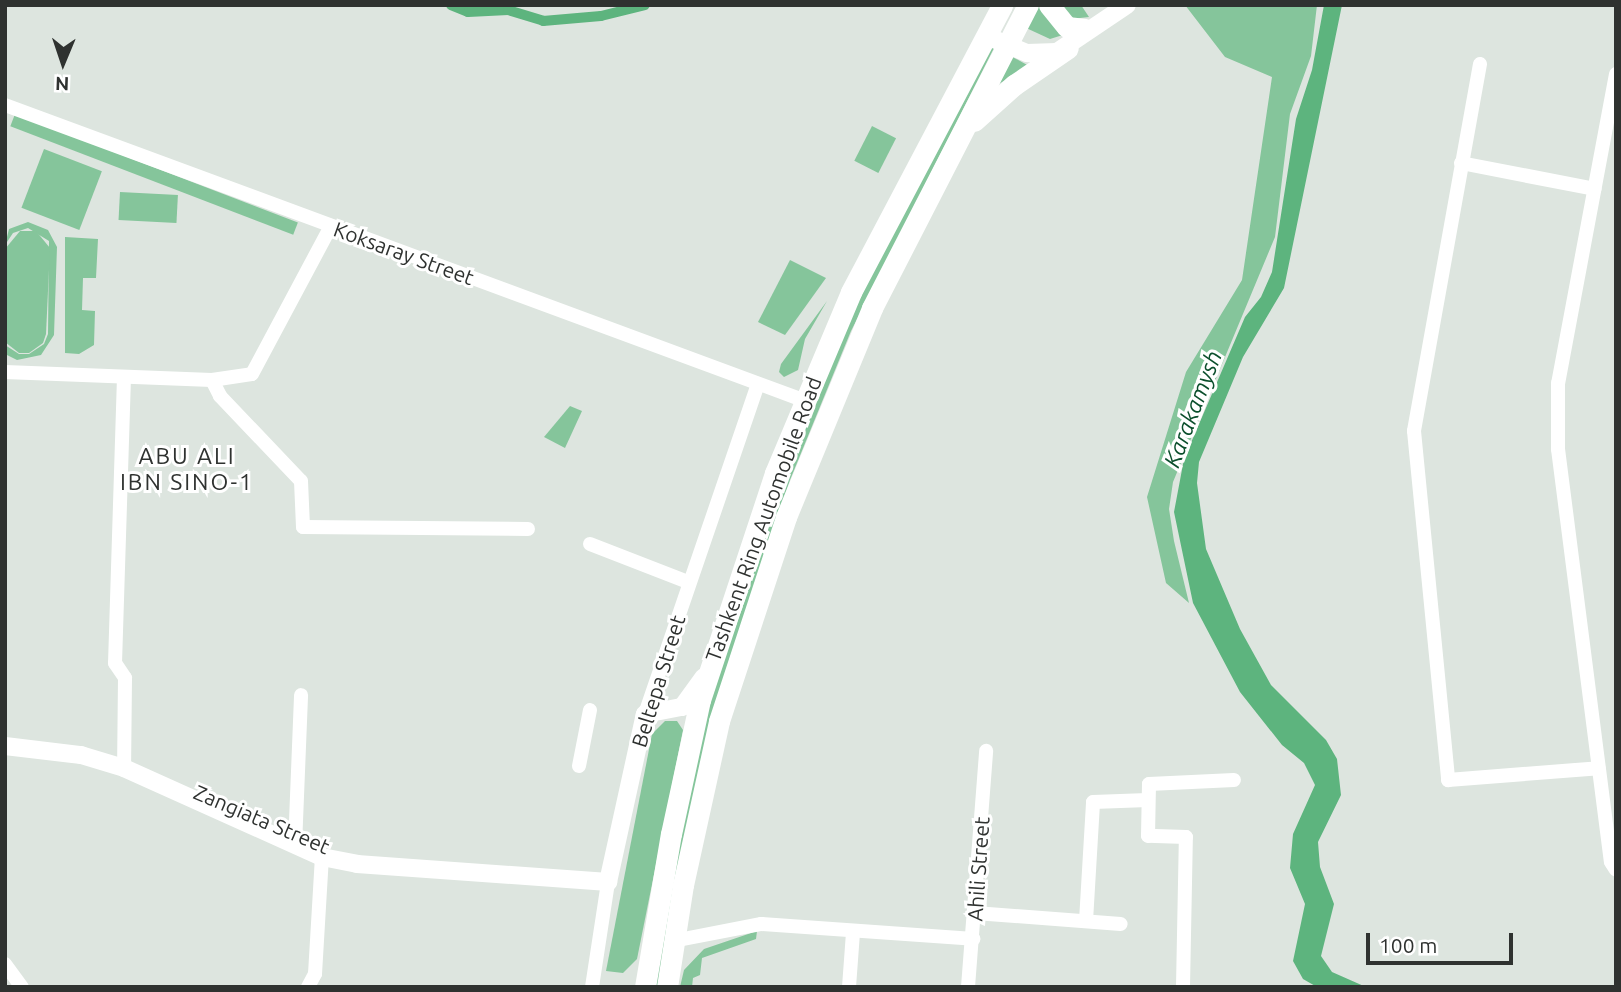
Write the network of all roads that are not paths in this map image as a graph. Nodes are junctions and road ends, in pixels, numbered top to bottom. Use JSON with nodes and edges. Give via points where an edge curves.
{"nodes":[{"id":1,"x":1002,"y":5,"type":"edge"},
{"id":2,"x":1028,"y":5,"type":"edge"},
{"id":3,"x":1049,"y":5,"type":"edge"},
{"id":4,"x":1118,"y":5,"type":"edge"},
{"id":5,"x":1127,"y":5,"type":"edge"},
{"id":6,"x":1085,"y":29,"type":"junction"},
{"id":7,"x":989,"y":30,"type":"junction"},
{"id":8,"x":1010,"y":40,"type":"junction"},
{"id":9,"x":1068,"y":48,"type":"junction"},
{"id":10,"x":1480,"y":64,"type":"dead end"},
{"id":11,"x":1616,"y":74,"type":"edge"},
{"id":12,"x":5,"y":105,"type":"edge"},
{"id":13,"x":961,"y":136,"type":"junction"},
{"id":14,"x":1461,"y":163,"type":"junction"},
{"id":15,"x":1595,"y":189,"type":"junction"},
{"id":16,"x":331,"y":226,"type":"junction"},
{"id":17,"x":5,"y":372,"type":"edge"},
{"id":18,"x":124,"y":377,"type":"junction"},
{"id":19,"x":212,"y":380,"type":"junction"},
{"id":20,"x":758,"y":384,"type":"junction"},
{"id":21,"x":803,"y":400,"type":"junction"},
{"id":22,"x":528,"y":529,"type":"dead end"},
{"id":23,"x":590,"y":544,"type":"dead end"},
{"id":24,"x":688,"y":582,"type":"junction"},
{"id":25,"x":708,"y":671,"type":"junction"},
{"id":26,"x":301,"y":695,"type":"dead end"},
{"id":27,"x":682,"y":707,"type":"junction"},
{"id":28,"x":590,"y":710,"type":"dead end"},
{"id":29,"x":645,"y":714,"type":"junction"},
{"id":30,"x":693,"y":729,"type":"junction"},
{"id":31,"x":5,"y":737,"type":"edge"},
{"id":32,"x":5,"y":746,"type":"edge"},
{"id":33,"x":986,"y":751,"type":"dead end"},
{"id":34,"x":124,"y":763,"type":"junction"},
{"id":35,"x":579,"y":766,"type":"dead end"},
{"id":36,"x":1598,"y":768,"type":"junction"},
{"id":37,"x":1234,"y":780,"type":"dead end"},
{"id":38,"x":1148,"y":800,"type":"junction"},
{"id":39,"x":295,"y":841,"type":"junction"},
{"id":40,"x":322,"y":857,"type":"junction"},
{"id":41,"x":1616,"y":870,"type":"edge"},
{"id":42,"x":609,"y":876,"type":"junction"},
{"id":43,"x":975,"y":913,"type":"junction"},
{"id":44,"x":1086,"y":921,"type":"junction"},
{"id":45,"x":1121,"y":924,"type":"dead end"},
{"id":46,"x":853,"y":932,"type":"junction"},
{"id":47,"x":973,"y":939,"type":"junction"},
{"id":48,"x":673,"y":941,"type":"junction"},
{"id":49,"x":5,"y":964,"type":"edge"},
{"id":50,"x":22,"y":987,"type":"edge"},
{"id":51,"x":308,"y":987,"type":"edge"},
{"id":52,"x":592,"y":987,"type":"edge"},
{"id":53,"x":645,"y":987,"type":"edge"},
{"id":54,"x":667,"y":987,"type":"edge"},
{"id":55,"x":849,"y":987,"type":"edge"},
{"id":56,"x":968,"y":987,"type":"edge"},
{"id":57,"x":1183,"y":987,"type":"edge"}],
"edges":[{"from":1,"to":7,"type":"highway","name":"Tashkent Ring Automobile Road"},
{"from":2,"to":8,"type":"highway","name":"Tashkent Ring Automobile Road"},
{"from":3,"to":6,"type":"highway","via":[[1067,27]]},
{"from":4,"to":6,"type":"main road"},
{"from":5,"to":9,"type":"main road"},
{"from":6,"to":8,"type":"main road","via":[[1051,44]]},
{"from":7,"to":8,"type":"main road"},
{"from":7,"to":21,"type":"highway","name":"Tashkent Ring Automobile Road","via":[[870,253]]},
{"from":8,"to":9,"type":"main road","via":[[1039,54]]},
{"from":8,"to":13,"type":"highway","name":"Tashkent Ring Automobile Road"},
{"from":9,"to":13,"type":"highway","via":[[1014,85]]},
{"from":10,"to":14,"type":"street"},
{"from":11,"to":15,"type":"street"},
{"from":12,"to":16,"type":"street","name":"Koksaray Street"},
{"from":13,"to":48,"type":"highway","name":"Tashkent Ring Automobile Road","via":[[866,320],[763,580],[719,720]]},
{"from":14,"to":15,"type":"street"},
{"from":14,"to":36,"type":"street","via":[[1414,431],[1448,780]]},
{"from":15,"to":36,"type":"street","via":[[1558,383],[1558,449]]},
{"from":16,"to":19,"type":"street","via":[[252,374]]},
{"from":16,"to":20,"type":"street","name":"Koksaray Street"},
{"from":17,"to":18,"type":"street"},
{"from":18,"to":19,"type":"street"},
{"from":18,"to":34,"type":"street","via":[[115,663],[125,678]]},
{"from":19,"to":22,"type":"street","via":[[219,396],[301,481],[303,527]]},
{"from":20,"to":21,"type":"street","name":"Koksaray Street"},
{"from":20,"to":24,"type":"street","name":"Beltepa Street"},
{"from":21,"to":25,"type":"highway","name":"Tashkent Ring Automobile Road"},
{"from":23,"to":24,"type":"street"},
{"from":24,"to":29,"type":"street","name":"Beltepa Street"},
{"from":25,"to":27,"type":"main road"},
{"from":25,"to":30,"type":"highway","name":"Tashkent Ring Automobile Road"},
{"from":26,"to":39,"type":"street"},
{"from":27,"to":29,"type":"main road"},
{"from":27,"to":30,"type":"main road"},
{"from":28,"to":35,"type":"street"},
{"from":29,"to":42,"type":"main road","name":"Beltepa Street"},
{"from":30,"to":53,"type":"highway","name":"Tashkent Ring Automobile Road"},
{"from":31,"to":34,"type":"main road","name":"Zangiata Street","via":[[56,743]]},
{"from":32,"to":34,"type":"main road","name":"Zangiata Street"},
{"from":33,"to":43,"type":"street","name":"Ahili Street"},
{"from":34,"to":39,"type":"main road","name":"Zangiata Street"},
{"from":36,"to":41,"type":"street","via":[[1611,862]]},
{"from":37,"to":38,"type":"street","via":[[1149,784]]},
{"from":38,"to":44,"type":"street","via":[[1093,802]]},
{"from":38,"to":57,"type":"street","via":[[1148,836],[1186,837]]},
{"from":39,"to":40,"type":"main road","name":"Zangiata Street"},
{"from":39,"to":42,"type":"main road","name":"Zangiata Street","via":[[363,854]]},
{"from":40,"to":42,"type":"main road","name":"Zangiata Street","via":[[357,864]]},
{"from":40,"to":51,"type":"street","via":[[316,974]]},
{"from":42,"to":52,"type":"street","name":"Beltepa Street"},
{"from":43,"to":44,"type":"street"},
{"from":43,"to":47,"type":"street","name":"Ahili Street"},
{"from":44,"to":45,"type":"street"},
{"from":46,"to":47,"type":"street"},
{"from":46,"to":48,"type":"street","via":[[761,924]]},
{"from":46,"to":55,"type":"street"},
{"from":47,"to":56,"type":"street","name":"Ahili Street"},
{"from":48,"to":54,"type":"highway","name":"Tashkent Ring Automobile Road"},
{"from":49,"to":50,"type":"street"}]}
